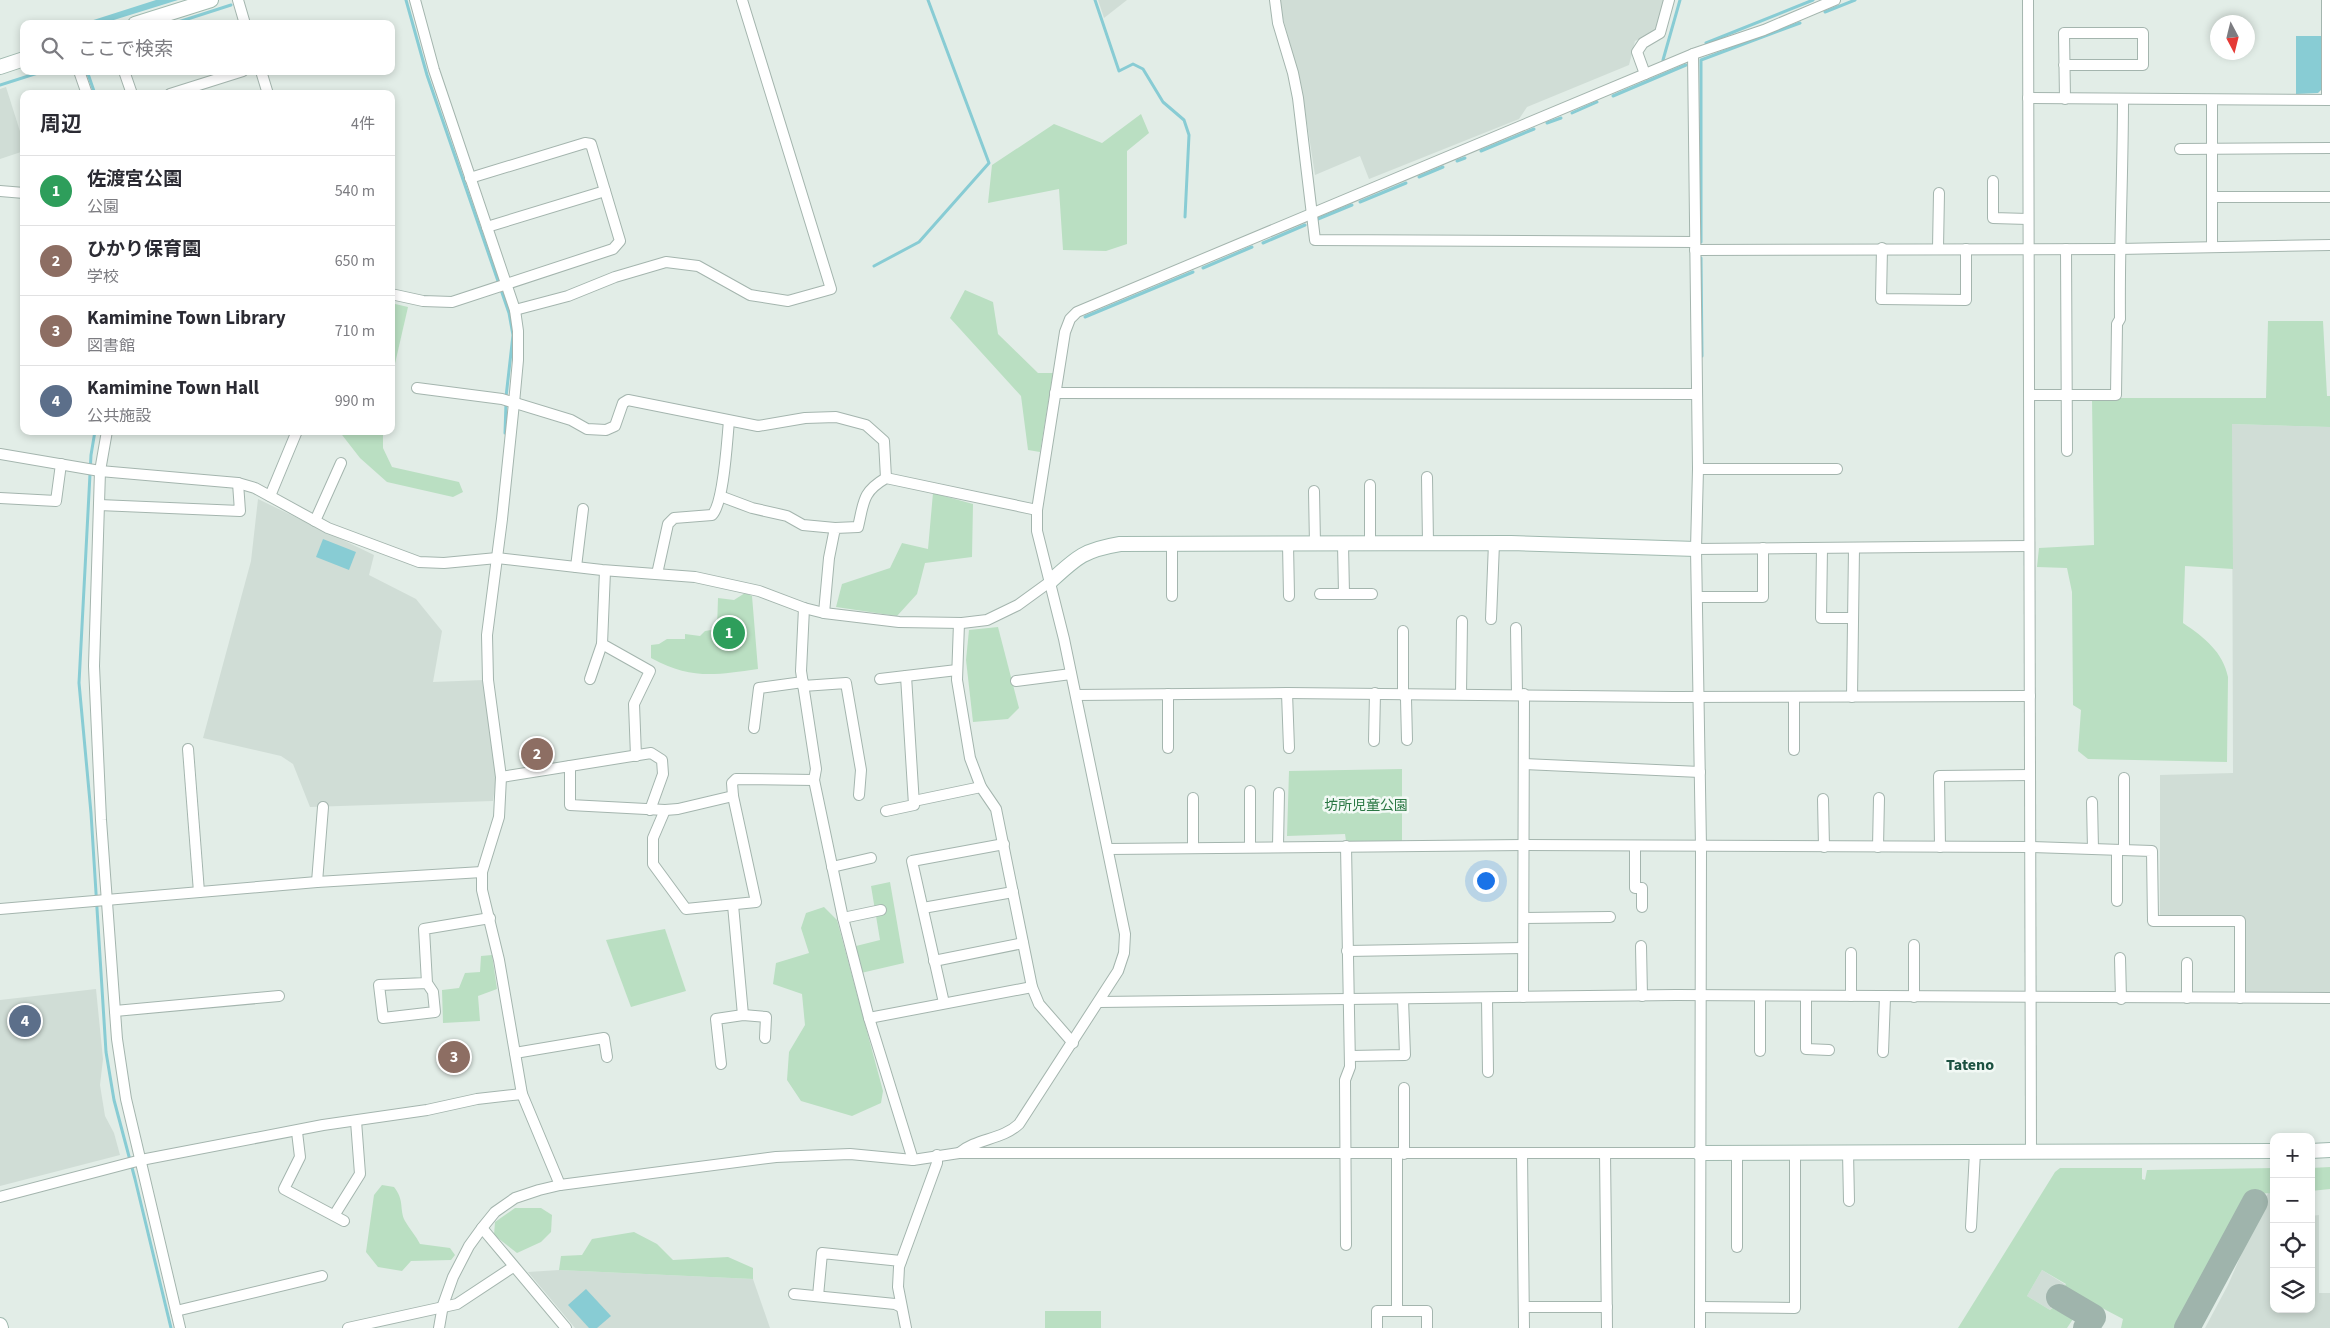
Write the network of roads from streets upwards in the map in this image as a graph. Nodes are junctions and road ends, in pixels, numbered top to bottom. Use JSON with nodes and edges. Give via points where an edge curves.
{"nodes":[{"id":1,"x":211,"y":0,"type":"edge"},
{"id":2,"x":238,"y":0,"type":"edge"},
{"id":3,"x":415,"y":0,"type":"edge"},
{"id":4,"x":742,"y":0,"type":"edge"},
{"id":5,"x":1274,"y":0,"type":"edge"},
{"id":6,"x":1670,"y":0,"type":"edge"},
{"id":7,"x":1834,"y":0,"type":"edge"},
{"id":8,"x":2028,"y":0,"type":"edge"},
{"id":9,"x":2327,"y":0,"type":"edge"},
{"id":10,"x":148,"y":20,"type":"edge"},
{"id":11,"x":245,"y":20,"type":"edge"},
{"id":12,"x":1694,"y":54,"type":"junction"},
{"id":13,"x":20,"y":60,"type":"edge"},
{"id":14,"x":2064,"y":66,"type":"junction"},
{"id":15,"x":0,"y":67,"type":"edge"},
{"id":16,"x":1645,"y":74,"type":"junction"},
{"id":17,"x":80,"y":75,"type":"edge"},
{"id":18,"x":129,"y":75,"type":"edge"},
{"id":19,"x":229,"y":75,"type":"edge"},
{"id":20,"x":262,"y":75,"type":"edge"},
{"id":21,"x":86,"y":90,"type":"edge"},
{"id":22,"x":131,"y":90,"type":"edge"},
{"id":23,"x":183,"y":90,"type":"edge"},
{"id":24,"x":267,"y":90,"type":"edge"},
{"id":25,"x":2028,"y":98,"type":"junction"},
{"id":26,"x":2064,"y":99,"type":"junction"},
{"id":27,"x":2123,"y":100,"type":"junction"},
{"id":28,"x":2212,"y":100,"type":"junction"},
{"id":29,"x":2328,"y":100,"type":"edge"},
{"id":30,"x":2330,"y":148,"type":"edge"},
{"id":31,"x":2180,"y":149,"type":"dead end"},
{"id":32,"x":2212,"y":149,"type":"junction"},
{"id":33,"x":470,"y":178,"type":"junction"},
{"id":34,"x":1993,"y":181,"type":"dead end"},
{"id":35,"x":0,"y":191,"type":"edge"},
{"id":36,"x":605,"y":191,"type":"junction"},
{"id":37,"x":20,"y":193,"type":"edge"},
{"id":38,"x":1939,"y":193,"type":"dead end"},
{"id":39,"x":2212,"y":197,"type":"junction"},
{"id":40,"x":2330,"y":197,"type":"edge"},
{"id":41,"x":1312,"y":212,"type":"junction"},
{"id":42,"x":2028,"y":219,"type":"junction"},
{"id":43,"x":487,"y":227,"type":"junction"},
{"id":44,"x":2330,"y":245,"type":"edge"},
{"id":45,"x":1695,"y":246,"type":"junction"},
{"id":46,"x":2212,"y":246,"type":"junction"},
{"id":47,"x":1882,"y":248,"type":"junction"},
{"id":48,"x":1938,"y":248,"type":"junction"},
{"id":49,"x":1966,"y":249,"type":"junction"},
{"id":50,"x":2028,"y":249,"type":"junction"},
{"id":51,"x":2066,"y":249,"type":"junction"},
{"id":52,"x":2119,"y":249,"type":"junction"},
{"id":53,"x":506,"y":283,"type":"junction"},
{"id":54,"x":395,"y":295,"type":"edge"},
{"id":55,"x":515,"y":310,"type":"junction"},
{"id":56,"x":417,"y":388,"type":"dead end"},
{"id":57,"x":1055,"y":393,"type":"junction"},
{"id":58,"x":1697,"y":394,"type":"junction"},
{"id":59,"x":2030,"y":395,"type":"junction"},
{"id":60,"x":2066,"y":395,"type":"junction"},
{"id":61,"x":514,"y":403,"type":"junction"},
{"id":62,"x":729,"y":421,"type":"junction"},
{"id":63,"x":106,"y":435,"type":"edge"},
{"id":64,"x":295,"y":435,"type":"edge"},
{"id":65,"x":2067,"y":451,"type":"dead end"},
{"id":66,"x":0,"y":454,"type":"edge"},
{"id":67,"x":341,"y":463,"type":"dead end"},
{"id":68,"x":61,"y":464,"type":"junction"},
{"id":69,"x":1698,"y":469,"type":"junction"},
{"id":70,"x":1837,"y":469,"type":"dead end"},
{"id":71,"x":100,"y":471,"type":"junction"},
{"id":72,"x":886,"y":478,"type":"junction"},
{"id":73,"x":1427,"y":478,"type":"dead end"},
{"id":74,"x":238,"y":482,"type":"junction"},
{"id":75,"x":1370,"y":485,"type":"dead end"},
{"id":76,"x":1314,"y":490,"type":"dead end"},
{"id":77,"x":270,"y":496,"type":"junction"},
{"id":78,"x":720,"y":496,"type":"junction"},
{"id":79,"x":0,"y":498,"type":"edge"},
{"id":80,"x":99,"y":505,"type":"junction"},
{"id":81,"x":583,"y":509,"type":"dead end"},
{"id":82,"x":1036,"y":510,"type":"junction"},
{"id":83,"x":315,"y":521,"type":"junction"},
{"id":84,"x":835,"y":528,"type":"junction"},
{"id":85,"x":1428,"y":543,"type":"junction"},
{"id":86,"x":1494,"y":543,"type":"junction"},
{"id":87,"x":1172,"y":544,"type":"junction"},
{"id":88,"x":1288,"y":544,"type":"junction"},
{"id":89,"x":1315,"y":544,"type":"junction"},
{"id":90,"x":1343,"y":544,"type":"junction"},
{"id":91,"x":1370,"y":544,"type":"junction"},
{"id":92,"x":2028,"y":546,"type":"junction"},
{"id":93,"x":1763,"y":548,"type":"junction"},
{"id":94,"x":1822,"y":548,"type":"junction"},
{"id":95,"x":1854,"y":548,"type":"junction"},
{"id":96,"x":1696,"y":549,"type":"junction"},
{"id":97,"x":497,"y":558,"type":"junction"},
{"id":98,"x":576,"y":567,"type":"junction"},
{"id":99,"x":605,"y":570,"type":"junction"},
{"id":100,"x":657,"y":574,"type":"junction"},
{"id":101,"x":1051,"y":580,"type":"junction"},
{"id":102,"x":1320,"y":594,"type":"dead end"},
{"id":103,"x":1344,"y":594,"type":"junction"},
{"id":104,"x":1372,"y":594,"type":"dead end"},
{"id":105,"x":1172,"y":596,"type":"dead end"},
{"id":106,"x":1289,"y":596,"type":"dead end"},
{"id":107,"x":1697,"y":597,"type":"junction"},
{"id":108,"x":804,"y":608,"type":"junction"},
{"id":109,"x":824,"y":613,"type":"junction"},
{"id":110,"x":1853,"y":618,"type":"junction"},
{"id":111,"x":1491,"y":619,"type":"dead end"},
{"id":112,"x":1462,"y":621,"type":"dead end"},
{"id":113,"x":959,"y":623,"type":"junction"},
{"id":114,"x":1516,"y":628,"type":"dead end"},
{"id":115,"x":1403,"y":631,"type":"dead end"},
{"id":116,"x":602,"y":644,"type":"junction"},
{"id":117,"x":957,"y":670,"type":"junction"},
{"id":118,"x":1071,"y":674,"type":"junction"},
{"id":119,"x":906,"y":676,"type":"junction"},
{"id":120,"x":590,"y":679,"type":"dead end"},
{"id":121,"x":880,"y":680,"type":"dead end"},
{"id":122,"x":1016,"y":681,"type":"dead end"},
{"id":123,"x":803,"y":684,"type":"junction"},
{"id":124,"x":1287,"y":693,"type":"junction"},
{"id":125,"x":1375,"y":693,"type":"junction"},
{"id":126,"x":1403,"y":693,"type":"junction"},
{"id":127,"x":1168,"y":694,"type":"junction"},
{"id":128,"x":1461,"y":694,"type":"junction"},
{"id":129,"x":1521,"y":694,"type":"junction"},
{"id":130,"x":1076,"y":695,"type":"junction"},
{"id":131,"x":2030,"y":696,"type":"junction"},
{"id":132,"x":1698,"y":697,"type":"junction"},
{"id":133,"x":1794,"y":697,"type":"junction"},
{"id":134,"x":1852,"y":697,"type":"junction"},
{"id":135,"x":754,"y":728,"type":"dead end"},
{"id":136,"x":1407,"y":740,"type":"dead end"},
{"id":137,"x":1374,"y":741,"type":"dead end"},
{"id":138,"x":1168,"y":748,"type":"dead end"},
{"id":139,"x":1288,"y":748,"type":"dead end"},
{"id":140,"x":188,"y":749,"type":"dead end"},
{"id":141,"x":1794,"y":750,"type":"dead end"},
{"id":142,"x":636,"y":756,"type":"junction"},
{"id":143,"x":1524,"y":764,"type":"junction"},
{"id":144,"x":570,"y":766,"type":"junction"},
{"id":145,"x":1700,"y":772,"type":"junction"},
{"id":146,"x":2030,"y":776,"type":"junction"},
{"id":147,"x":501,"y":777,"type":"junction"},
{"id":148,"x":2124,"y":778,"type":"dead end"},
{"id":149,"x":814,"y":780,"type":"junction"},
{"id":150,"x":981,"y":787,"type":"junction"},
{"id":151,"x":1250,"y":791,"type":"dead end"},
{"id":152,"x":1279,"y":794,"type":"dead end"},
{"id":153,"x":859,"y":795,"type":"dead end"},
{"id":154,"x":733,"y":796,"type":"junction"},
{"id":155,"x":1193,"y":798,"type":"dead end"},
{"id":156,"x":1879,"y":798,"type":"dead end"},
{"id":157,"x":1823,"y":799,"type":"dead end"},
{"id":158,"x":914,"y":801,"type":"junction"},
{"id":159,"x":2092,"y":802,"type":"dead end"},
{"id":160,"x":323,"y":807,"type":"dead end"},
{"id":161,"x":650,"y":810,"type":"junction"},
{"id":162,"x":665,"y":810,"type":"junction"},
{"id":163,"x":886,"y":811,"type":"dead end"},
{"id":164,"x":1004,"y":844,"type":"junction"},
{"id":165,"x":1524,"y":845,"type":"junction"},
{"id":166,"x":1250,"y":846,"type":"junction"},
{"id":167,"x":1278,"y":846,"type":"junction"},
{"id":168,"x":1346,"y":846,"type":"junction"},
{"id":169,"x":1193,"y":847,"type":"junction"},
{"id":170,"x":1635,"y":847,"type":"junction"},
{"id":171,"x":1701,"y":847,"type":"junction"},
{"id":172,"x":1824,"y":847,"type":"junction"},
{"id":173,"x":1878,"y":847,"type":"junction"},
{"id":174,"x":1940,"y":847,"type":"junction"},
{"id":175,"x":2030,"y":847,"type":"junction"},
{"id":176,"x":1109,"y":849,"type":"junction"},
{"id":177,"x":2093,"y":849,"type":"junction"},
{"id":178,"x":2121,"y":850,"type":"junction"},
{"id":179,"x":871,"y":858,"type":"dead end"},
{"id":180,"x":832,"y":867,"type":"junction"},
{"id":181,"x":482,"y":872,"type":"junction"},
{"id":182,"x":317,"y":882,"type":"junction"},
{"id":183,"x":199,"y":892,"type":"junction"},
{"id":184,"x":1013,"y":892,"type":"junction"},
{"id":185,"x":100,"y":900,"type":"junction"},
{"id":186,"x":2117,"y":901,"type":"dead end"},
{"id":187,"x":733,"y":906,"type":"junction"},
{"id":188,"x":1642,"y":907,"type":"dead end"},
{"id":189,"x":923,"y":908,"type":"junction"},
{"id":190,"x":0,"y":909,"type":"edge"},
{"id":191,"x":881,"y":910,"type":"dead end"},
{"id":192,"x":1610,"y":917,"type":"dead end"},
{"id":193,"x":490,"y":918,"type":"junction"},
{"id":194,"x":843,"y":918,"type":"junction"},
{"id":195,"x":1524,"y":918,"type":"junction"},
{"id":196,"x":1023,"y":943,"type":"junction"},
{"id":197,"x":1914,"y":945,"type":"dead end"},
{"id":198,"x":1641,"y":946,"type":"dead end"},
{"id":199,"x":1523,"y":948,"type":"junction"},
{"id":200,"x":1347,"y":951,"type":"junction"},
{"id":201,"x":1851,"y":953,"type":"dead end"},
{"id":202,"x":2120,"y":958,"type":"dead end"},
{"id":203,"x":934,"y":961,"type":"junction"},
{"id":204,"x":2187,"y":963,"type":"dead end"},
{"id":205,"x":427,"y":983,"type":"junction"},
{"id":206,"x":1032,"y":987,"type":"junction"},
{"id":207,"x":279,"y":996,"type":"dead end"},
{"id":208,"x":1642,"y":996,"type":"junction"},
{"id":209,"x":1700,"y":996,"type":"junction"},
{"id":210,"x":1760,"y":996,"type":"junction"},
{"id":211,"x":1806,"y":996,"type":"junction"},
{"id":212,"x":1851,"y":996,"type":"junction"},
{"id":213,"x":1523,"y":997,"type":"junction"},
{"id":214,"x":1885,"y":997,"type":"junction"},
{"id":215,"x":1914,"y":997,"type":"junction"},
{"id":216,"x":1488,"y":998,"type":"junction"},
{"id":217,"x":2031,"y":998,"type":"junction"},
{"id":218,"x":2187,"y":998,"type":"junction"},
{"id":219,"x":2240,"y":998,"type":"junction"},
{"id":220,"x":2330,"y":998,"type":"edge"},
{"id":221,"x":1348,"y":999,"type":"junction"},
{"id":222,"x":1403,"y":999,"type":"junction"},
{"id":223,"x":2121,"y":999,"type":"junction"},
{"id":224,"x":1099,"y":1002,"type":"junction"},
{"id":225,"x":944,"y":1003,"type":"junction"},
{"id":226,"x":115,"y":1010,"type":"junction"},
{"id":227,"x":743,"y":1015,"type":"junction"},
{"id":228,"x":869,"y":1018,"type":"junction"},
{"id":229,"x":765,"y":1038,"type":"dead end"},
{"id":230,"x":1072,"y":1043,"type":"junction"},
{"id":231,"x":1829,"y":1050,"type":"dead end"},
{"id":232,"x":1760,"y":1051,"type":"dead end"},
{"id":233,"x":1883,"y":1052,"type":"dead end"},
{"id":234,"x":515,"y":1053,"type":"junction"},
{"id":235,"x":1350,"y":1056,"type":"junction"},
{"id":236,"x":607,"y":1057,"type":"dead end"},
{"id":237,"x":721,"y":1064,"type":"dead end"},
{"id":238,"x":1488,"y":1072,"type":"dead end"},
{"id":239,"x":1404,"y":1088,"type":"dead end"},
{"id":240,"x":522,"y":1094,"type":"junction"},
{"id":241,"x":356,"y":1121,"type":"junction"},
{"id":242,"x":297,"y":1132,"type":"junction"},
{"id":243,"x":2330,"y":1150,"type":"edge"},
{"id":244,"x":2270,"y":1151,"type":"edge"},
{"id":245,"x":2315,"y":1151,"type":"edge"},
{"id":246,"x":959,"y":1152,"type":"junction"},
{"id":247,"x":1795,"y":1152,"type":"junction"},
{"id":248,"x":1848,"y":1152,"type":"junction"},
{"id":249,"x":1975,"y":1152,"type":"junction"},
{"id":250,"x":2031,"y":1152,"type":"junction"},
{"id":251,"x":1522,"y":1153,"type":"junction"},
{"id":252,"x":1605,"y":1153,"type":"junction"},
{"id":253,"x":1699,"y":1153,"type":"junction"},
{"id":254,"x":1737,"y":1153,"type":"junction"},
{"id":255,"x":1347,"y":1154,"type":"junction"},
{"id":256,"x":1400,"y":1154,"type":"junction"},
{"id":257,"x":937,"y":1155,"type":"junction"},
{"id":258,"x":140,"y":1160,"type":"junction"},
{"id":259,"x":913,"y":1160,"type":"junction"},
{"id":260,"x":560,"y":1185,"type":"junction"},
{"id":261,"x":0,"y":1197,"type":"edge"},
{"id":262,"x":1849,"y":1201,"type":"dead end"},
{"id":263,"x":335,"y":1214,"type":"junction"},
{"id":264,"x":344,"y":1221,"type":"dead end"},
{"id":265,"x":1971,"y":1227,"type":"dead end"},
{"id":266,"x":482,"y":1228,"type":"junction"},
{"id":267,"x":1346,"y":1245,"type":"dead end"},
{"id":268,"x":1737,"y":1247,"type":"dead end"},
{"id":269,"x":901,"y":1261,"type":"junction"},
{"id":270,"x":513,"y":1267,"type":"junction"},
{"id":271,"x":322,"y":1276,"type":"dead end"},
{"id":272,"x":794,"y":1294,"type":"dead end"},
{"id":273,"x":818,"y":1296,"type":"junction"},
{"id":274,"x":443,"y":1305,"type":"junction"},
{"id":275,"x":902,"y":1307,"type":"junction"},
{"id":276,"x":1524,"y":1307,"type":"junction"},
{"id":277,"x":1606,"y":1307,"type":"junction"},
{"id":278,"x":1700,"y":1308,"type":"junction"},
{"id":279,"x":176,"y":1311,"type":"junction"},
{"id":280,"x":1397,"y":1311,"type":"junction"},
{"id":281,"x":180,"y":1328,"type":"edge"},
{"id":282,"x":348,"y":1328,"type":"edge"},
{"id":283,"x":439,"y":1328,"type":"edge"},
{"id":284,"x":566,"y":1328,"type":"edge"},
{"id":285,"x":906,"y":1328,"type":"edge"},
{"id":286,"x":1377,"y":1328,"type":"edge"},
{"id":287,"x":1427,"y":1328,"type":"edge"},
{"id":288,"x":1524,"y":1328,"type":"edge"},
{"id":289,"x":1607,"y":1328,"type":"edge"},
{"id":290,"x":1700,"y":1328,"type":"edge"}],
"edges":[{"from":1,"to":10,"type":"street"},
{"from":2,"to":11,"type":"street"},
{"from":3,"to":33,"type":"street","via":[[434,70]]},
{"from":4,"to":55,"type":"street","via":[[831,289],[788,300],[750,295],[698,266],[666,262],[615,277],[568,296]]},
{"from":5,"to":41,"type":"street","via":[[1298,98]]},
{"from":6,"to":16,"type":"street","via":[[1660,33],[1637,52]]},
{"from":7,"to":12,"type":"street","via":[[1764,30]]},
{"from":8,"to":25,"type":"street"},
{"from":9,"to":29,"type":"street"},
{"from":12,"to":16,"type":"street"},
{"from":12,"to":45,"type":"street"},
{"from":13,"to":15,"type":"street"},
{"from":14,"to":14,"type":"street","via":[[2064,33],[2143,33],[2143,65]]},
{"from":14,"to":26,"type":"street"},
{"from":16,"to":41,"type":"street"},
{"from":17,"to":21,"type":"street"},
{"from":18,"to":22,"type":"street"},
{"from":19,"to":23,"type":"street"},
{"from":20,"to":24,"type":"street"},
{"from":25,"to":26,"type":"street"},
{"from":25,"to":42,"type":"street"},
{"from":26,"to":27,"type":"street"},
{"from":27,"to":28,"type":"street"},
{"from":27,"to":52,"type":"street"},
{"from":28,"to":29,"type":"street"},
{"from":28,"to":32,"type":"street"},
{"from":30,"to":32,"type":"street"},
{"from":31,"to":32,"type":"street"},
{"from":32,"to":39,"type":"street"},
{"from":33,"to":36,"type":"street","via":[[585,143],[591,144]]},
{"from":33,"to":43,"type":"street"},
{"from":34,"to":42,"type":"street","via":[[1993,218]]},
{"from":35,"to":37,"type":"street"},
{"from":36,"to":43,"type":"street"},
{"from":36,"to":53,"type":"street","via":[[620,241],[613,249]]},
{"from":38,"to":48,"type":"street"},
{"from":39,"to":40,"type":"street"},
{"from":39,"to":46,"type":"street"},
{"from":41,"to":45,"type":"street","via":[[1315,240]]},
{"from":41,"to":57,"type":"street","via":[[1077,312],[1065,332]]},
{"from":42,"to":50,"type":"street"},
{"from":43,"to":53,"type":"street"},
{"from":44,"to":46,"type":"street"},
{"from":45,"to":47,"type":"street"},
{"from":45,"to":58,"type":"street"},
{"from":46,"to":52,"type":"street"},
{"from":47,"to":48,"type":"street"},
{"from":47,"to":49,"type":"street","via":[[1881,299],[1957,300],[1966,300]]},
{"from":48,"to":49,"type":"street"},
{"from":49,"to":50,"type":"street"},
{"from":50,"to":51,"type":"street"},
{"from":50,"to":59,"type":"street"},
{"from":51,"to":52,"type":"street"},
{"from":51,"to":60,"type":"street"},
{"from":52,"to":60,"type":"street","via":[[2116,395]]},
{"from":53,"to":54,"type":"street","via":[[452,302],[422,301]]},
{"from":53,"to":55,"type":"street"},
{"from":55,"to":61,"type":"street","via":[[518,360]]},
{"from":56,"to":61,"type":"street"},
{"from":57,"to":58,"type":"street"},
{"from":57,"to":82,"type":"street"},
{"from":58,"to":69,"type":"street"},
{"from":59,"to":60,"type":"street"},
{"from":59,"to":92,"type":"street"},
{"from":60,"to":65,"type":"street"},
{"from":61,"to":62,"type":"street","via":[[597,431],[615,426],[623,403],[628,400]]},
{"from":61,"to":97,"type":"street"},
{"from":62,"to":72,"type":"street","via":[[758,426],[805,418],[836,417],[866,425],[884,441]]},
{"from":62,"to":78,"type":"street"},
{"from":63,"to":71,"type":"street"},
{"from":64,"to":77,"type":"street"},
{"from":66,"to":68,"type":"street"},
{"from":67,"to":83,"type":"street"},
{"from":68,"to":71,"type":"street"},
{"from":68,"to":79,"type":"street","via":[[56,502]]},
{"from":69,"to":70,"type":"street"},
{"from":69,"to":96,"type":"street"},
{"from":71,"to":74,"type":"street"},
{"from":71,"to":80,"type":"street"},
{"from":72,"to":82,"type":"street"},
{"from":72,"to":84,"type":"street","via":[[871,487],[858,527]]},
{"from":73,"to":85,"type":"street"},
{"from":74,"to":77,"type":"street"},
{"from":74,"to":80,"type":"street","via":[[240,511]]},
{"from":75,"to":91,"type":"street"},
{"from":76,"to":89,"type":"street"},
{"from":77,"to":83,"type":"street"},
{"from":78,"to":84,"type":"street","via":[[788,516],[803,525]]},
{"from":78,"to":100,"type":"street","via":[[712,515],[674,518],[668,524]]},
{"from":80,"to":185,"type":"street","via":[[94,666]]},
{"from":81,"to":98,"type":"street"},
{"from":82,"to":101,"type":"street","via":[[1037,531]]},
{"from":83,"to":97,"type":"street","via":[[418,562],[444,564]]},
{"from":84,"to":109,"type":"street"},
{"from":85,"to":86,"type":"street"},
{"from":85,"to":91,"type":"street"},
{"from":86,"to":96,"type":"street"},
{"from":86,"to":111,"type":"street"},
{"from":87,"to":88,"type":"street"},
{"from":87,"to":101,"type":"street","via":[[1120,544],[1094,548]]},
{"from":87,"to":105,"type":"street"},
{"from":88,"to":89,"type":"street"},
{"from":88,"to":106,"type":"street"},
{"from":89,"to":90,"type":"street"},
{"from":90,"to":91,"type":"street"},
{"from":90,"to":103,"type":"street"},
{"from":92,"to":95,"type":"street"},
{"from":92,"to":131,"type":"street"},
{"from":93,"to":94,"type":"street"},
{"from":93,"to":96,"type":"street"},
{"from":93,"to":107,"type":"street","via":[[1763,597]]},
{"from":94,"to":95,"type":"street"},
{"from":94,"to":110,"type":"street","via":[[1821,618]]},
{"from":95,"to":110,"type":"street"},
{"from":96,"to":107,"type":"street"},
{"from":97,"to":98,"type":"street"},
{"from":97,"to":147,"type":"street","via":[[487,635],[488,680]]},
{"from":98,"to":99,"type":"street"},
{"from":99,"to":100,"type":"street"},
{"from":99,"to":116,"type":"street"},
{"from":100,"to":108,"type":"street","via":[[696,577],[759,591]]},
{"from":101,"to":113,"type":"street","via":[[1018,605],[987,620]]},
{"from":101,"to":118,"type":"street"},
{"from":102,"to":103,"type":"street"},
{"from":103,"to":104,"type":"street"},
{"from":107,"to":132,"type":"street"},
{"from":108,"to":109,"type":"street"},
{"from":108,"to":123,"type":"street"},
{"from":109,"to":113,"type":"street","via":[[899,622]]},
{"from":110,"to":134,"type":"street"},
{"from":112,"to":128,"type":"street"},
{"from":113,"to":117,"type":"street"},
{"from":114,"to":129,"type":"street"},
{"from":115,"to":126,"type":"street"},
{"from":116,"to":120,"type":"street"},
{"from":116,"to":142,"type":"street","via":[[650,670],[634,704]]},
{"from":117,"to":119,"type":"street"},
{"from":117,"to":150,"type":"street","via":[[970,758]]},
{"from":118,"to":122,"type":"street"},
{"from":118,"to":130,"type":"street"},
{"from":119,"to":121,"type":"street"},
{"from":119,"to":158,"type":"street"},
{"from":123,"to":135,"type":"street","via":[[759,688]]},
{"from":123,"to":149,"type":"street","via":[[816,769]]},
{"from":123,"to":153,"type":"street","via":[[846,683],[861,770]]},
{"from":124,"to":125,"type":"street"},
{"from":124,"to":127,"type":"street"},
{"from":124,"to":139,"type":"street"},
{"from":125,"to":126,"type":"street"},
{"from":125,"to":137,"type":"street"},
{"from":126,"to":128,"type":"street"},
{"from":126,"to":136,"type":"street"},
{"from":127,"to":130,"type":"street"},
{"from":127,"to":138,"type":"street"},
{"from":128,"to":129,"type":"street"},
{"from":129,"to":132,"type":"street"},
{"from":129,"to":143,"type":"street"},
{"from":130,"to":176,"type":"street"},
{"from":131,"to":134,"type":"street"},
{"from":131,"to":146,"type":"street"},
{"from":132,"to":133,"type":"street"},
{"from":132,"to":145,"type":"street"},
{"from":133,"to":134,"type":"street"},
{"from":133,"to":141,"type":"street"},
{"from":140,"to":183,"type":"street"},
{"from":142,"to":144,"type":"street"},
{"from":142,"to":161,"type":"street","via":[[651,753],[662,760],[664,774]]},
{"from":143,"to":145,"type":"street"},
{"from":143,"to":165,"type":"street"},
{"from":144,"to":147,"type":"street"},
{"from":144,"to":161,"type":"street","via":[[570,805]]},
{"from":145,"to":171,"type":"street"},
{"from":146,"to":174,"type":"street","via":[[1939,776]]},
{"from":146,"to":175,"type":"street"},
{"from":147,"to":181,"type":"street","via":[[499,817]]},
{"from":148,"to":178,"type":"street"},
{"from":149,"to":154,"type":"street","via":[[736,779],[732,783]]},
{"from":149,"to":180,"type":"street"},
{"from":150,"to":158,"type":"street"},
{"from":150,"to":164,"type":"street","via":[[996,809]]},
{"from":151,"to":166,"type":"street"},
{"from":152,"to":167,"type":"street"},
{"from":154,"to":162,"type":"street","via":[[678,810]]},
{"from":154,"to":187,"type":"street","via":[[756,902]]},
{"from":155,"to":169,"type":"street"},
{"from":156,"to":173,"type":"street"},
{"from":157,"to":172,"type":"street"},
{"from":158,"to":163,"type":"street","via":[[914,805]]},
{"from":159,"to":177,"type":"street"},
{"from":160,"to":182,"type":"street"},
{"from":161,"to":162,"type":"street"},
{"from":162,"to":187,"type":"street","via":[[653,838],[653,864],[686,909]]},
{"from":164,"to":184,"type":"street"},
{"from":164,"to":189,"type":"street","via":[[912,861]]},
{"from":165,"to":168,"type":"street"},
{"from":165,"to":170,"type":"street"},
{"from":165,"to":195,"type":"street"},
{"from":166,"to":167,"type":"street"},
{"from":166,"to":169,"type":"street"},
{"from":167,"to":168,"type":"street"},
{"from":168,"to":200,"type":"street"},
{"from":169,"to":176,"type":"street"},
{"from":170,"to":171,"type":"street"},
{"from":170,"to":188,"type":"street","via":[[1635,888],[1642,888]]},
{"from":171,"to":172,"type":"street"},
{"from":171,"to":209,"type":"street"},
{"from":172,"to":173,"type":"street"},
{"from":173,"to":174,"type":"street"},
{"from":174,"to":175,"type":"street"},
{"from":175,"to":177,"type":"street"},
{"from":175,"to":217,"type":"street"},
{"from":176,"to":224,"type":"street","via":[[1125,934],[1124,953],[1118,971]]},
{"from":177,"to":178,"type":"street"},
{"from":178,"to":186,"type":"street"},
{"from":178,"to":219,"type":"street","via":[[2152,851],[2154,922],[2240,921]]},
{"from":179,"to":180,"type":"street"},
{"from":180,"to":194,"type":"street"},
{"from":181,"to":182,"type":"street"},
{"from":181,"to":193,"type":"street","via":[[482,890]]},
{"from":182,"to":183,"type":"street"},
{"from":183,"to":185,"type":"street"},
{"from":184,"to":189,"type":"street"},
{"from":184,"to":196,"type":"street"},
{"from":185,"to":190,"type":"street"},
{"from":185,"to":226,"type":"street"},
{"from":187,"to":227,"type":"street"},
{"from":189,"to":203,"type":"street"},
{"from":191,"to":194,"type":"street"},
{"from":192,"to":195,"type":"street"},
{"from":193,"to":205,"type":"street","via":[[424,929]]},
{"from":193,"to":234,"type":"street"},
{"from":194,"to":228,"type":"street"},
{"from":195,"to":199,"type":"street"},
{"from":196,"to":203,"type":"street"},
{"from":196,"to":206,"type":"street"},
{"from":197,"to":215,"type":"street"},
{"from":198,"to":208,"type":"street"},
{"from":199,"to":200,"type":"street"},
{"from":199,"to":213,"type":"street"},
{"from":200,"to":221,"type":"street"},
{"from":201,"to":212,"type":"street"},
{"from":202,"to":223,"type":"street"},
{"from":203,"to":225,"type":"street"},
{"from":204,"to":218,"type":"street"},
{"from":205,"to":205,"type":"street","via":[[434,992],[435,1012],[383,1018],[379,985]]},
{"from":206,"to":225,"type":"street"},
{"from":206,"to":230,"type":"street","via":[[1039,1004]]},
{"from":207,"to":226,"type":"street"},
{"from":208,"to":209,"type":"street"},
{"from":208,"to":213,"type":"street"},
{"from":209,"to":210,"type":"street"},
{"from":209,"to":253,"type":"street"},
{"from":210,"to":211,"type":"street"},
{"from":210,"to":232,"type":"street"},
{"from":211,"to":212,"type":"street"},
{"from":211,"to":231,"type":"street","via":[[1806,1049]]},
{"from":212,"to":214,"type":"street"},
{"from":213,"to":216,"type":"street"},
{"from":214,"to":215,"type":"street"},
{"from":214,"to":233,"type":"street"},
{"from":215,"to":217,"type":"street"},
{"from":216,"to":222,"type":"street"},
{"from":216,"to":238,"type":"street"},
{"from":217,"to":223,"type":"street"},
{"from":217,"to":250,"type":"street"},
{"from":218,"to":219,"type":"street"},
{"from":218,"to":223,"type":"street"},
{"from":219,"to":220,"type":"street"},
{"from":221,"to":222,"type":"street"},
{"from":221,"to":224,"type":"street"},
{"from":221,"to":235,"type":"street"},
{"from":222,"to":235,"type":"street","via":[[1405,1055]]},
{"from":224,"to":230,"type":"street"},
{"from":225,"to":228,"type":"street"},
{"from":226,"to":258,"type":"street","via":[[126,1099]]},
{"from":227,"to":229,"type":"street","via":[[766,1018]]},
{"from":227,"to":237,"type":"street","via":[[716,1020]]},
{"from":228,"to":259,"type":"street"},
{"from":230,"to":246,"type":"street","via":[[1019,1124],[1010,1132]]},
{"from":234,"to":236,"type":"street","via":[[604,1038]]},
{"from":234,"to":240,"type":"street"},
{"from":235,"to":255,"type":"street","via":[[1345,1080]]},
{"from":239,"to":256,"type":"street"},
{"from":240,"to":241,"type":"street"},
{"from":240,"to":260,"type":"street"},
{"from":241,"to":242,"type":"street"},
{"from":241,"to":263,"type":"street","via":[[360,1174]]},
{"from":242,"to":258,"type":"street"},
{"from":242,"to":263,"type":"street","via":[[300,1157],[284,1188]]},
{"from":243,"to":245,"type":"street"},
{"from":244,"to":250,"type":"street"},
{"from":246,"to":255,"type":"street"},
{"from":246,"to":257,"type":"street"},
{"from":247,"to":248,"type":"street"},
{"from":247,"to":254,"type":"street"},
{"from":247,"to":278,"type":"street","via":[[1795,1308]]},
{"from":248,"to":249,"type":"street"},
{"from":248,"to":262,"type":"street"},
{"from":249,"to":250,"type":"street"},
{"from":249,"to":265,"type":"street"},
{"from":251,"to":252,"type":"street"},
{"from":251,"to":256,"type":"street"},
{"from":251,"to":276,"type":"street"},
{"from":252,"to":253,"type":"street"},
{"from":252,"to":277,"type":"street"},
{"from":253,"to":254,"type":"street"},
{"from":253,"to":278,"type":"street"},
{"from":254,"to":268,"type":"street"},
{"from":255,"to":256,"type":"street"},
{"from":255,"to":267,"type":"street"},
{"from":256,"to":280,"type":"street"},
{"from":257,"to":259,"type":"street"},
{"from":257,"to":269,"type":"street","via":[[937,1163]]},
{"from":258,"to":261,"type":"street"},
{"from":258,"to":279,"type":"street"},
{"from":259,"to":260,"type":"street","via":[[850,1154],[776,1157]]},
{"from":260,"to":266,"type":"street","via":[[515,1198],[495,1212]]},
{"from":263,"to":264,"type":"street"},
{"from":266,"to":270,"type":"street"},
{"from":266,"to":274,"type":"street","via":[[457,1269]]},
{"from":269,"to":273,"type":"street","via":[[822,1252]]},
{"from":269,"to":275,"type":"street","via":[[897,1276]]},
{"from":270,"to":274,"type":"street","via":[[456,1304]]},
{"from":270,"to":284,"type":"street"},
{"from":271,"to":279,"type":"street"},
{"from":272,"to":273,"type":"street"},
{"from":273,"to":275,"type":"street"},
{"from":274,"to":282,"type":"street"},
{"from":274,"to":283,"type":"street"},
{"from":275,"to":285,"type":"street"},
{"from":276,"to":277,"type":"street"},
{"from":276,"to":288,"type":"street"},
{"from":277,"to":289,"type":"street"},
{"from":278,"to":290,"type":"street"},
{"from":279,"to":281,"type":"street"},
{"from":280,"to":286,"type":"street","via":[[1377,1311]]},
{"from":280,"to":287,"type":"street","via":[[1427,1311]]}]}
